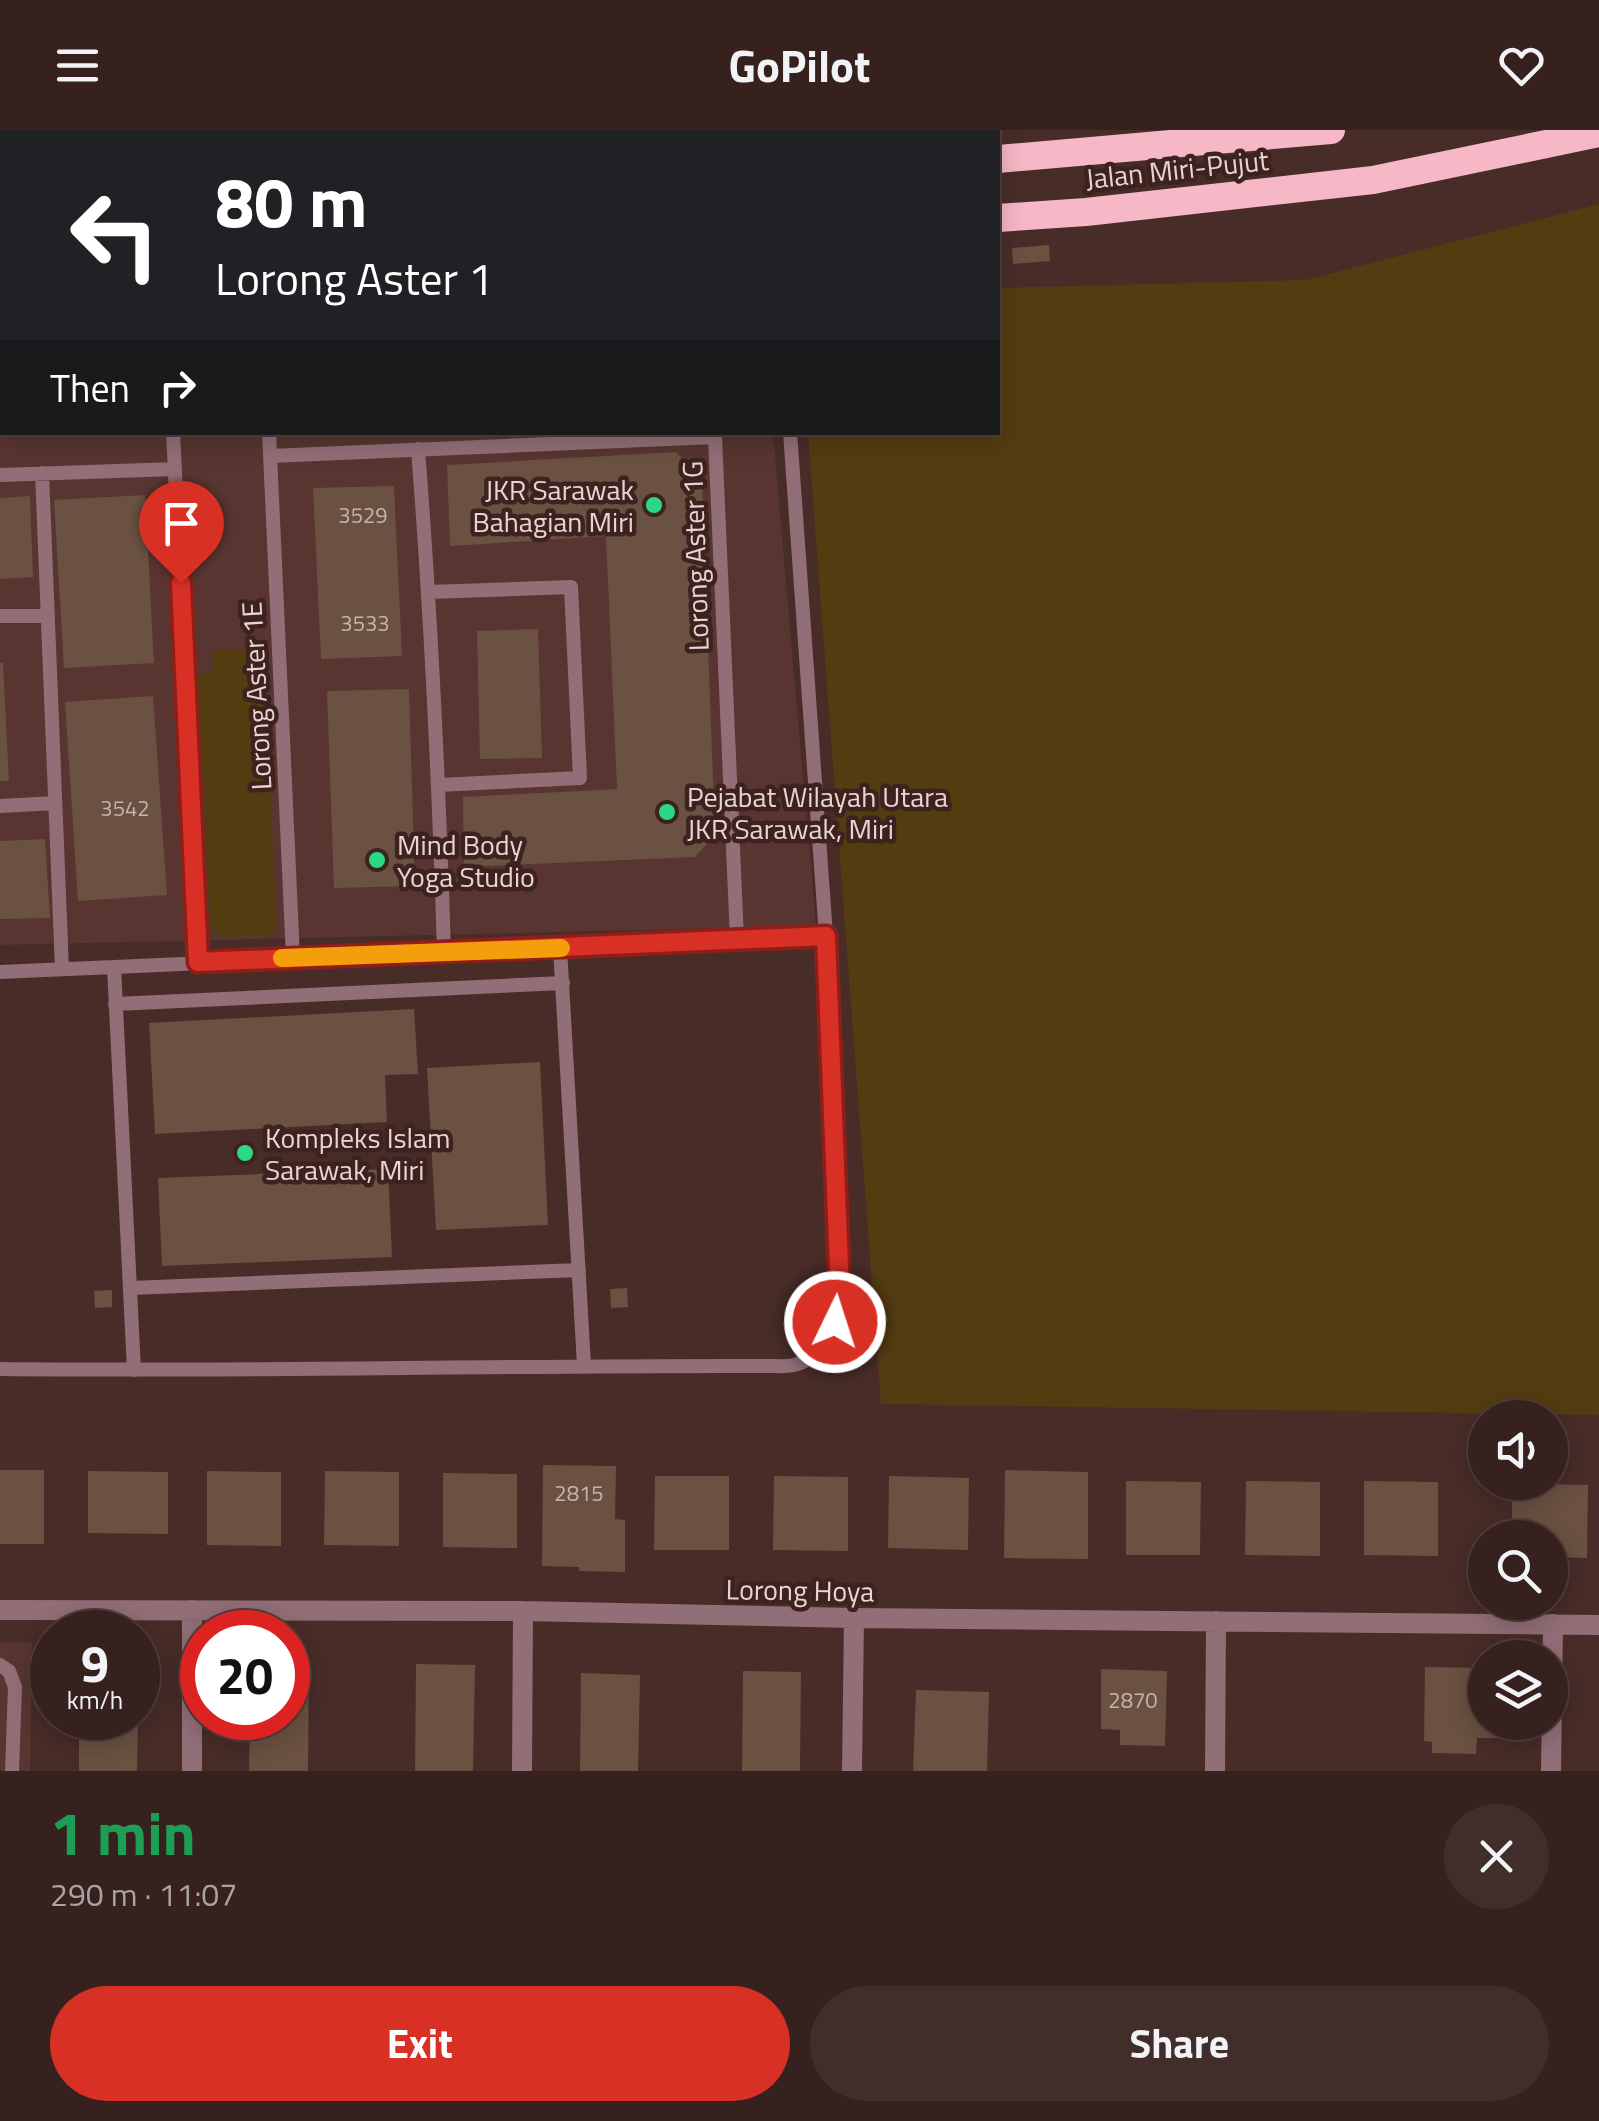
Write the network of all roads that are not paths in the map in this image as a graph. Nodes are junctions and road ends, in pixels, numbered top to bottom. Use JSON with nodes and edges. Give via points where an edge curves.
{"nodes":[{"id":1,"x":1331,"y":130,"type":"edge"},
{"id":2,"x":1599,"y":133,"type":"edge"},
{"id":3,"x":1000,"y":159,"type":"edge"},
{"id":4,"x":1000,"y":218,"type":"edge"},
{"id":5,"x":173,"y":435,"type":"edge"},
{"id":6,"x":269,"y":435,"type":"edge"},
{"id":7,"x":790,"y":435,"type":"edge"},
{"id":8,"x":418,"y":448,"type":"junction"},
{"id":9,"x":270,"y":456,"type":"junction"},
{"id":10,"x":176,"y":469,"type":"junction"},
{"id":11,"x":42,"y":473,"type":"junction"},
{"id":12,"x":0,"y":474,"type":"edge"},
{"id":13,"x":429,"y":592,"type":"junction"},
{"id":14,"x":0,"y":616,"type":"edge"},
{"id":15,"x":48,"y":616,"type":"junction"},
{"id":16,"x":439,"y":786,"type":"junction"},
{"id":17,"x":55,"y":803,"type":"junction"},
{"id":18,"x":0,"y":806,"type":"edge"},
{"id":19,"x":826,"y":936,"type":"junction"},
{"id":20,"x":737,"y":939,"type":"junction"},
{"id":21,"x":560,"y":948,"type":"junction"},
{"id":22,"x":444,"y":954,"type":"junction"},
{"id":23,"x":293,"y":958,"type":"junction"},
{"id":24,"x":198,"y":962,"type":"junction"},
{"id":25,"x":114,"y":968,"type":"junction"},
{"id":26,"x":62,"y":970,"type":"junction"},
{"id":27,"x":0,"y":972,"type":"edge"},
{"id":28,"x":563,"y":984,"type":"junction"},
{"id":29,"x":115,"y":1004,"type":"junction"},
{"id":30,"x":579,"y":1270,"type":"junction"},
{"id":31,"x":130,"y":1288,"type":"junction"},
{"id":32,"x":584,"y":1365,"type":"junction"},
{"id":33,"x":0,"y":1368,"type":"edge"},
{"id":34,"x":134,"y":1370,"type":"junction"},
{"id":35,"x":0,"y":1610,"type":"edge"},
{"id":36,"x":180,"y":1610,"type":"edge"},
{"id":37,"x":310,"y":1611,"type":"edge"},
{"id":38,"x":524,"y":1612,"type":"junction"},
{"id":39,"x":854,"y":1618,"type":"junction"},
{"id":40,"x":1216,"y":1620,"type":"junction"},
{"id":41,"x":1552,"y":1624,"type":"junction"},
{"id":42,"x":1599,"y":1625,"type":"edge"},
{"id":43,"x":0,"y":1666,"type":"edge"},
{"id":44,"x":192,"y":1740,"type":"edge"},
{"id":45,"x":12,"y":1771,"type":"edge"},
{"id":46,"x":192,"y":1771,"type":"edge"},
{"id":47,"x":522,"y":1771,"type":"edge"},
{"id":48,"x":852,"y":1771,"type":"edge"},
{"id":49,"x":1215,"y":1771,"type":"edge"},
{"id":50,"x":1551,"y":1771,"type":"edge"}],
"edges":[{"from":1,"to":3,"type":"highway","name":"Jalan Miri-Pujut"},
{"from":2,"to":4,"type":"highway","name":"Jalan Miri-Pujut","via":[[1373,180]]},
{"from":5,"to":10,"type":"lane"},
{"from":6,"to":9,"type":"lane","name":"Lorong Aster 1E"},
{"from":7,"to":19,"type":"lane"},
{"from":8,"to":9,"type":"lane","name":"Lorong Aster 1G"},
{"from":8,"to":13,"type":"lane"},
{"from":8,"to":20,"type":"lane","name":"Lorong Aster 1G","via":[[715,436]]},
{"from":9,"to":23,"type":"lane","name":"Lorong Aster 1E"},
{"from":10,"to":11,"type":"lane"},
{"from":10,"to":24,"type":"lane"},
{"from":11,"to":12,"type":"lane"},
{"from":11,"to":15,"type":"lane"},
{"from":13,"to":16,"type":"lane"},
{"from":13,"to":16,"type":"lane","via":[[571,588],[580,778]]},
{"from":14,"to":15,"type":"lane"},
{"from":15,"to":17,"type":"lane"},
{"from":16,"to":22,"type":"lane"},
{"from":17,"to":18,"type":"lane"},
{"from":17,"to":26,"type":"lane"},
{"from":19,"to":20,"type":"lane"},
{"from":19,"to":32,"type":"lane","via":[[840,1292],[835,1322],[822,1344],[794,1365]]},
{"from":20,"to":21,"type":"lane"},
{"from":21,"to":22,"type":"lane"},
{"from":21,"to":28,"type":"lane"},
{"from":22,"to":23,"type":"lane"},
{"from":23,"to":24,"type":"lane"},
{"from":24,"to":25,"type":"lane"},
{"from":25,"to":26,"type":"lane"},
{"from":25,"to":29,"type":"lane"},
{"from":26,"to":27,"type":"lane"},
{"from":28,"to":29,"type":"lane"},
{"from":28,"to":30,"type":"lane"},
{"from":29,"to":31,"type":"lane"},
{"from":30,"to":31,"type":"lane"},
{"from":30,"to":32,"type":"lane"},
{"from":31,"to":34,"type":"lane"},
{"from":32,"to":34,"type":"lane"},
{"from":33,"to":34,"type":"lane"},
{"from":35,"to":36,"type":"street","name":"Lorong Hoya"},
{"from":37,"to":38,"type":"street","name":"Lorong Hoya"},
{"from":38,"to":39,"type":"street","name":"Lorong Hoya"},
{"from":38,"to":47,"type":"street"},
{"from":39,"to":40,"type":"street","name":"Lorong Hoya"},
{"from":39,"to":48,"type":"street"},
{"from":40,"to":41,"type":"street","name":"Lorong Hoya"},
{"from":40,"to":49,"type":"street"},
{"from":41,"to":42,"type":"street","name":"Lorong Hoya"},
{"from":41,"to":50,"type":"street"},
{"from":43,"to":45,"type":"lane","via":[[15,1687]]},
{"from":44,"to":46,"type":"street"}]}
